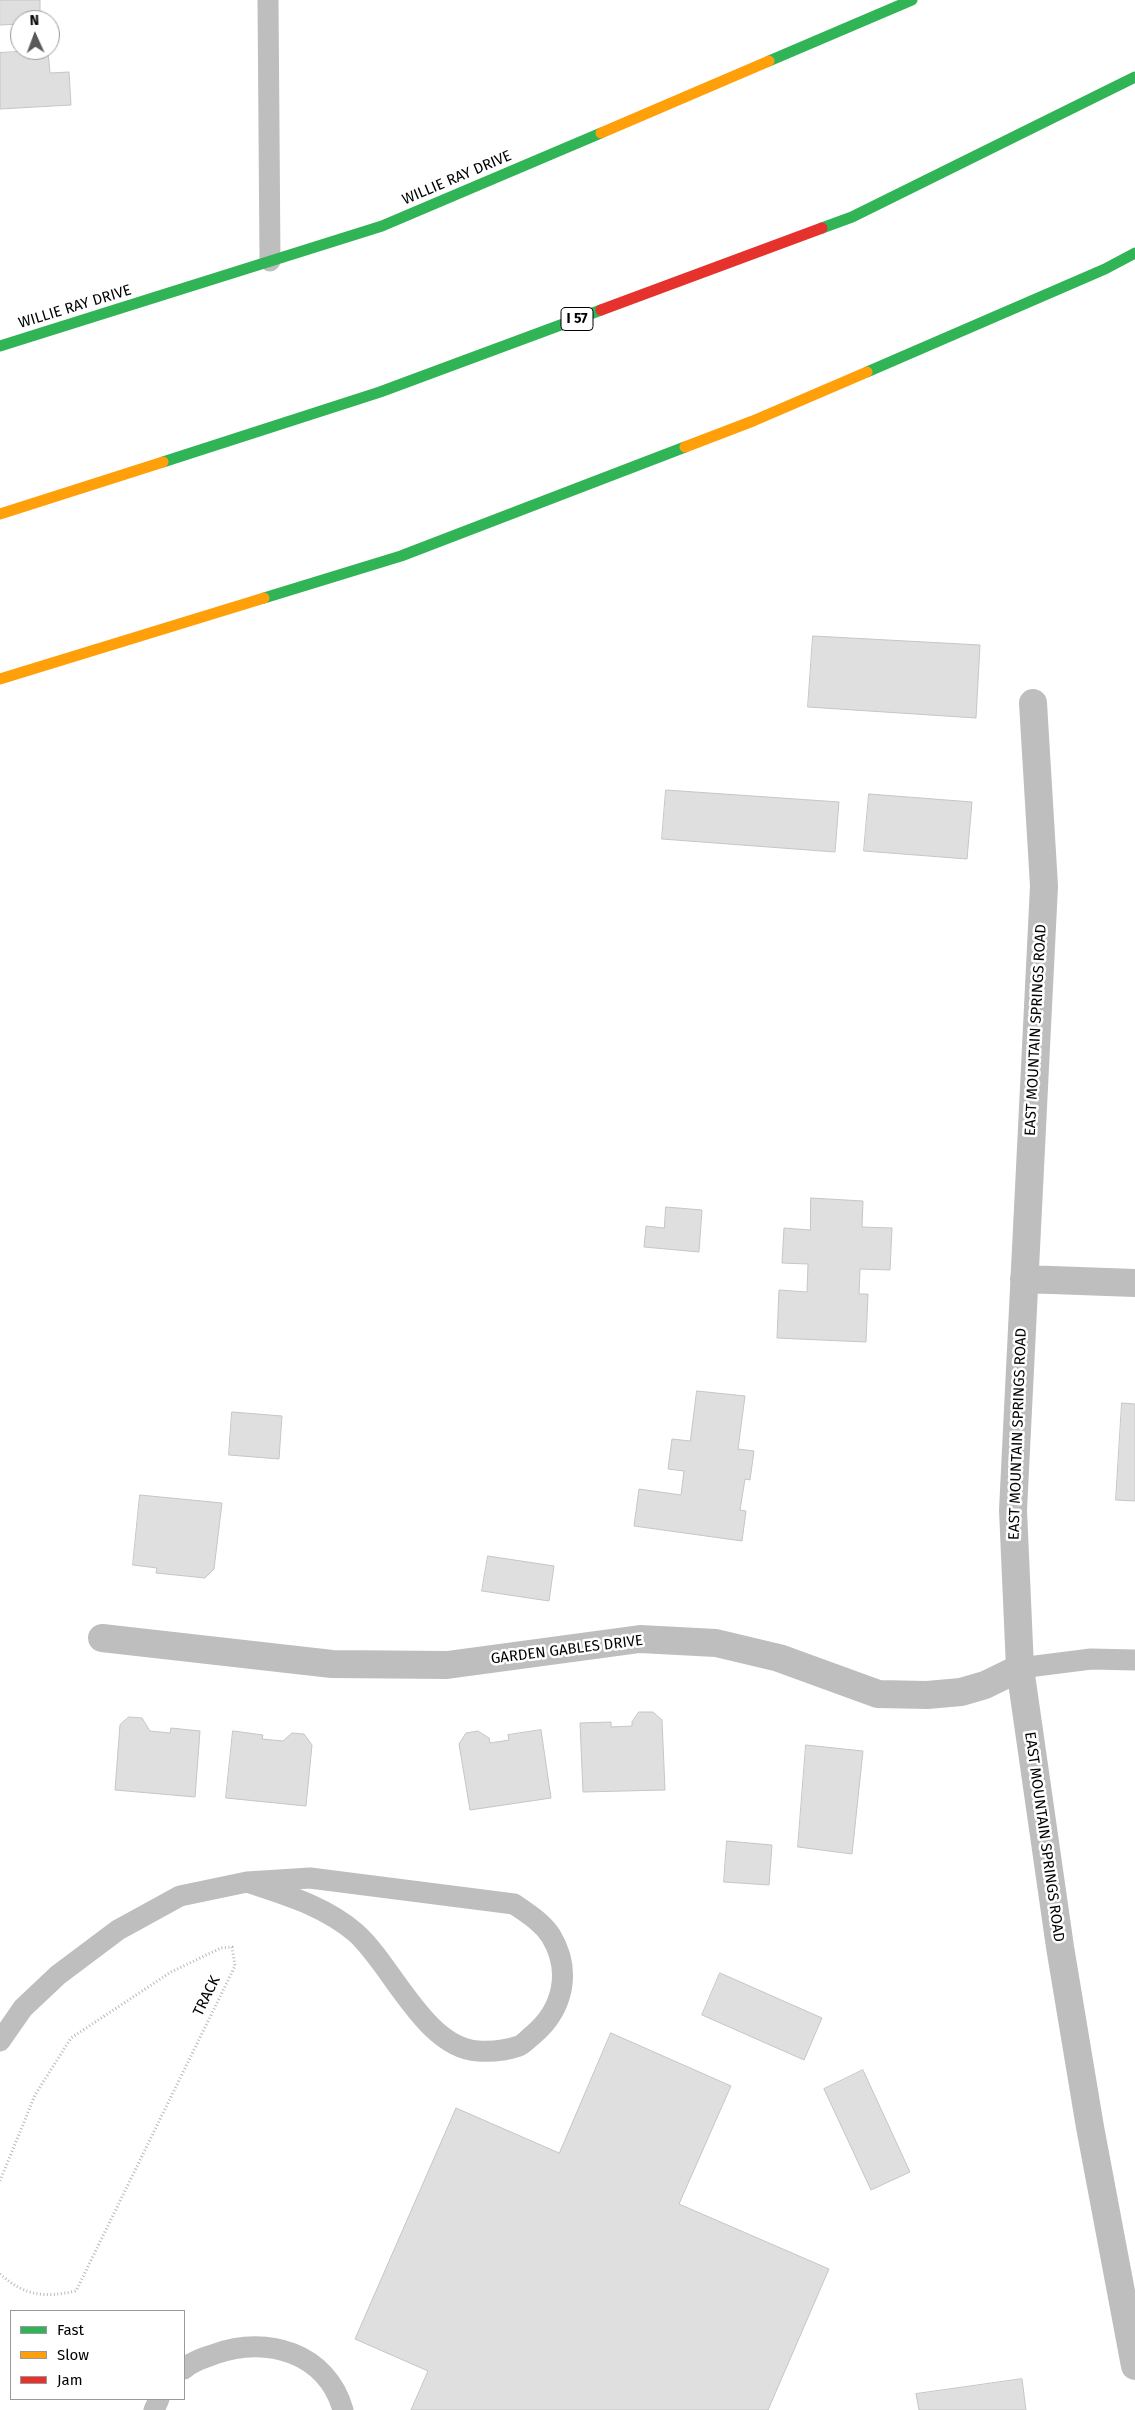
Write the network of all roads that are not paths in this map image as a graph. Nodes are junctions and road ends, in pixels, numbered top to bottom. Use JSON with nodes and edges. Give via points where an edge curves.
{"nodes":[{"id":1,"x":268,"y":0,"type":"edge"},
{"id":2,"x":912,"y":0,"type":"edge"},
{"id":3,"x":1135,"y":77,"type":"edge"},
{"id":4,"x":1135,"y":253,"type":"edge"},
{"id":5,"x":270,"y":261,"type":"junction"},
{"id":6,"x":0,"y":346,"type":"edge"},
{"id":7,"x":0,"y":514,"type":"edge"},
{"id":8,"x":0,"y":680,"type":"edge"},
{"id":9,"x":1033,"y":703,"type":"dead end"},
{"id":10,"x":1024,"y":1278,"type":"junction"},
{"id":11,"x":1135,"y":1283,"type":"edge"},
{"id":12,"x":102,"y":1638,"type":"dead end"},
{"id":13,"x":1135,"y":1660,"type":"edge"},
{"id":14,"x":1020,"y":1668,"type":"junction"},
{"id":15,"x":247,"y":1882,"type":"junction"},
{"id":16,"x":0,"y":2041,"type":"edge"},
{"id":17,"x":1135,"y":2366,"type":"edge"},
{"id":18,"x":185,"y":2368,"type":"edge"},
{"id":19,"x":343,"y":2410,"type":"edge"}],
"edges":[{"from":1,"to":5,"type":"lane"},
{"from":2,"to":5,"type":"main road","name":"WILLIE RAY DRIVE","via":[[382,226]]},
{"from":3,"to":7,"type":"main road","number":"I 57","via":[[852,217],[380,392]]},
{"from":4,"to":8,"type":"main road","via":[[1105,269],[753,421],[401,556]]},
{"from":5,"to":6,"type":"main road","name":"WILLIE RAY DRIVE"},
{"from":9,"to":10,"type":"street","name":"EAST MOUNTAIN SPRINGS ROAD","via":[[1044,886]]},
{"from":10,"to":11,"type":"street"},
{"from":10,"to":14,"type":"street","name":"EAST MOUNTAIN SPRINGS ROAD","via":[[1013,1510]]},
{"from":12,"to":14,"type":"street","name":"GARDEN GABLES DRIVE","via":[[332,1664],[447,1665],[640,1639],[716,1643],[779,1658],[878,1694],[961,1692],[985,1685]]},
{"from":13,"to":14,"type":"lane","via":[[1091,1659]]},
{"from":14,"to":17,"type":"street","name":"EAST MOUNTAIN SPRINGS ROAD","via":[[1090,2127]]},
{"from":15,"to":15,"type":"lane","via":[[311,1903],[356,1933],[427,2021],[450,2043],[476,2051],[498,2051],[521,2045],[546,2024],[560,2001],[560,1961],[551,1936],[536,1919],[514,1904],[310,1878]]},
{"from":15,"to":16,"type":"lane","via":[[180,1896],[118,1930],[23,2008]]},
{"from":18,"to":19,"type":"lane","via":[[226,2350],[262,2347],[294,2352],[323,2372]]}]}
